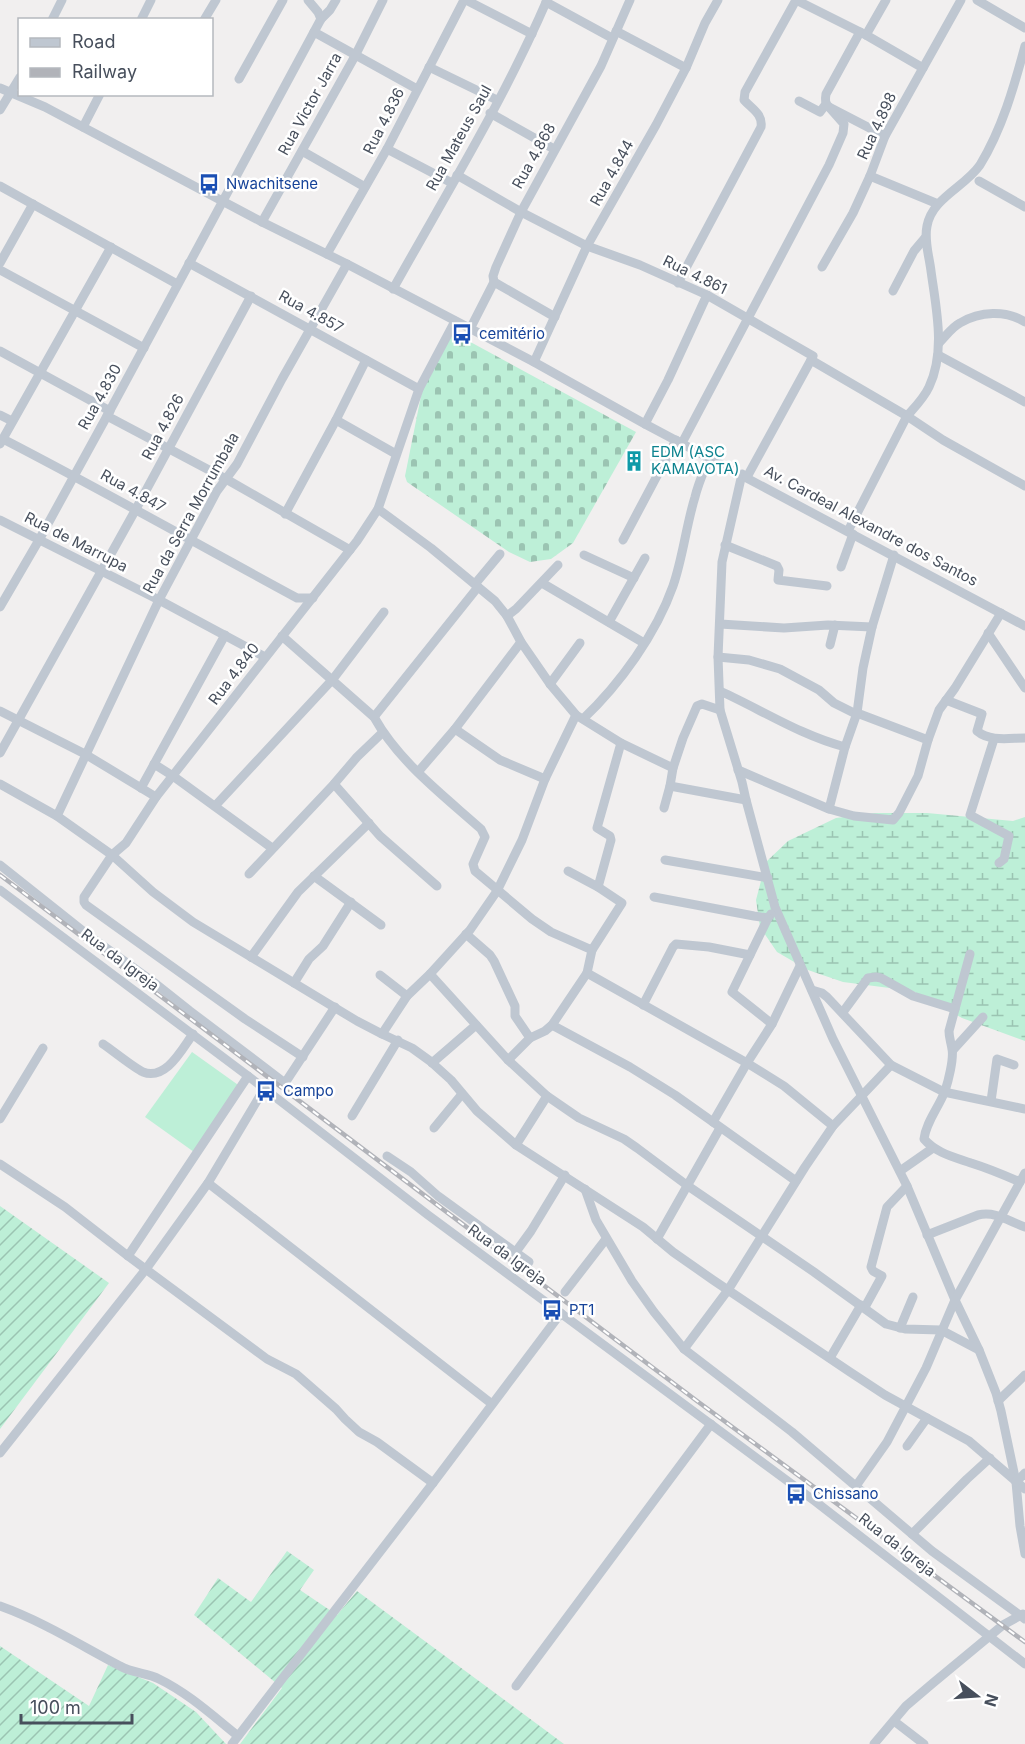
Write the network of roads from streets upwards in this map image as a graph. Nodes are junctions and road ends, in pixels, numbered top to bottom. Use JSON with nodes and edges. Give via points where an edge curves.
{"nodes":[{"id":1,"x":62,"y":0,"type":"edge"},
{"id":2,"x":151,"y":0,"type":"edge"},
{"id":3,"x":216,"y":0,"type":"edge"},
{"id":4,"x":283,"y":0,"type":"edge"},
{"id":5,"x":309,"y":0,"type":"edge"},
{"id":6,"x":336,"y":0,"type":"edge"},
{"id":7,"x":383,"y":0,"type":"edge"},
{"id":8,"x":465,"y":0,"type":"edge"},
{"id":9,"x":630,"y":0,"type":"edge"},
{"id":10,"x":718,"y":0,"type":"edge"},
{"id":11,"x":796,"y":0,"type":"edge"},
{"id":12,"x":886,"y":0,"type":"edge"},
{"id":13,"x":961,"y":0,"type":"edge"},
{"id":14,"x":977,"y":0,"type":"edge"},
{"id":15,"x":546,"y":1,"type":"edge"},
{"id":16,"x":52,"y":18,"type":"edge"},
{"id":17,"x":142,"y":18,"type":"edge"},
{"id":18,"x":205,"y":18,"type":"edge"},
{"id":19,"x":321,"y":19,"type":"junction"},
{"id":20,"x":1025,"y":28,"type":"edge"},
{"id":21,"x":314,"y":32,"type":"junction"},
{"id":22,"x":532,"y":34,"type":"junction"},
{"id":23,"x":614,"y":34,"type":"junction"},
{"id":24,"x":863,"y":34,"type":"junction"},
{"id":25,"x":1025,"y":46,"type":"edge"},
{"id":26,"x":355,"y":56,"type":"junction"},
{"id":27,"x":429,"y":67,"type":"junction"},
{"id":28,"x":686,"y":68,"type":"junction"},
{"id":29,"x":923,"y":68,"type":"junction"},
{"id":30,"x":239,"y":79,"type":"dead end"},
{"id":31,"x":18,"y":80,"type":"edge"},
{"id":32,"x":0,"y":88,"type":"edge"},
{"id":33,"x":417,"y":89,"type":"junction"},
{"id":34,"x":11,"y":92,"type":"junction"},
{"id":35,"x":18,"y":95,"type":"edge"},
{"id":36,"x":19,"y":96,"type":"edge"},
{"id":37,"x":99,"y":96,"type":"edge"},
{"id":38,"x":497,"y":100,"type":"junction"},
{"id":39,"x":799,"y":101,"type":"dead end"},
{"id":40,"x":827,"y":102,"type":"junction"},
{"id":41,"x":0,"y":110,"type":"edge"},
{"id":42,"x":490,"y":113,"type":"junction"},
{"id":43,"x":83,"y":127,"type":"junction"},
{"id":44,"x":885,"y":136,"type":"junction"},
{"id":45,"x":554,"y":149,"type":"junction"},
{"id":46,"x":387,"y":150,"type":"junction"},
{"id":47,"x":302,"y":151,"type":"junction"},
{"id":48,"x":978,"y":167,"type":"junction"},
{"id":49,"x":870,"y":176,"type":"junction"},
{"id":50,"x":454,"y":179,"type":"junction"},
{"id":51,"x":978,"y":181,"type":"junction"},
{"id":52,"x":963,"y":182,"type":"junction"},
{"id":53,"x":0,"y":186,"type":"edge"},
{"id":54,"x":365,"y":187,"type":"junction"},
{"id":55,"x":222,"y":200,"type":"junction"},
{"id":56,"x":33,"y":204,"type":"junction"},
{"id":57,"x":938,"y":204,"type":"junction"},
{"id":58,"x":1025,"y":207,"type":"edge"},
{"id":59,"x":521,"y":212,"type":"junction"},
{"id":60,"x":262,"y":222,"type":"junction"},
{"id":61,"x":925,"y":238,"type":"junction"},
{"id":62,"x":587,"y":246,"type":"junction"},
{"id":63,"x":111,"y":247,"type":"junction"},
{"id":64,"x":327,"y":254,"type":"junction"},
{"id":65,"x":0,"y":263,"type":"edge"},
{"id":66,"x":189,"y":263,"type":"junction"},
{"id":67,"x":347,"y":264,"type":"junction"},
{"id":68,"x":822,"y":267,"type":"dead end"},
{"id":69,"x":0,"y":270,"type":"edge"},
{"id":70,"x":494,"y":282,"type":"junction"},
{"id":71,"x":678,"y":283,"type":"junction"},
{"id":72,"x":177,"y":284,"type":"junction"},
{"id":73,"x":393,"y":289,"type":"junction"},
{"id":74,"x":893,"y":291,"type":"dead end"},
{"id":75,"x":250,"y":296,"type":"junction"},
{"id":76,"x":707,"y":296,"type":"junction"},
{"id":77,"x":75,"y":312,"type":"junction"},
{"id":78,"x":555,"y":317,"type":"junction"},
{"id":79,"x":747,"y":318,"type":"junction"},
{"id":80,"x":455,"y":321,"type":"junction"},
{"id":81,"x":1025,"y":322,"type":"edge"},
{"id":82,"x":310,"y":329,"type":"junction"},
{"id":83,"x":470,"y":329,"type":"junction"},
{"id":84,"x":939,"y":343,"type":"junction"},
{"id":85,"x":144,"y":348,"type":"junction"},
{"id":86,"x":0,"y":351,"type":"edge"},
{"id":87,"x":938,"y":355,"type":"junction"},
{"id":88,"x":366,"y":360,"type":"junction"},
{"id":89,"x":812,"y":360,"type":"junction"},
{"id":90,"x":534,"y":362,"type":"junction"},
{"id":91,"x":39,"y":373,"type":"junction"},
{"id":92,"x":419,"y":389,"type":"junction"},
{"id":93,"x":1025,"y":402,"type":"edge"},
{"id":94,"x":108,"y":414,"type":"junction"},
{"id":95,"x":0,"y":415,"type":"edge"},
{"id":96,"x":907,"y":416,"type":"junction"},
{"id":97,"x":336,"y":420,"type":"junction"},
{"id":98,"x":12,"y":421,"type":"junction"},
{"id":99,"x":645,"y":424,"type":"junction"},
{"id":100,"x":1,"y":441,"type":"edge"},
{"id":101,"x":679,"y":442,"type":"junction"},
{"id":102,"x":168,"y":449,"type":"junction"},
{"id":103,"x":396,"y":454,"type":"junction"},
{"id":104,"x":709,"y":458,"type":"junction"},
{"id":105,"x":74,"y":476,"type":"junction"},
{"id":106,"x":744,"y":476,"type":"junction"},
{"id":107,"x":226,"y":479,"type":"junction"},
{"id":108,"x":1025,"y":486,"type":"edge"},
{"id":109,"x":378,"y":508,"type":"junction"},
{"id":110,"x":136,"y":509,"type":"junction"},
{"id":111,"x":285,"y":514,"type":"junction"},
{"id":112,"x":0,"y":520,"type":"edge"},
{"id":113,"x":851,"y":532,"type":"junction"},
{"id":114,"x":39,"y":540,"type":"junction"},
{"id":115,"x":623,"y":540,"type":"dead end"},
{"id":116,"x":190,"y":541,"type":"junction"},
{"id":117,"x":725,"y":545,"type":"junction"},
{"id":118,"x":350,"y":550,"type":"junction"},
{"id":119,"x":500,"y":554,"type":"dead end"},
{"id":120,"x":584,"y":555,"type":"dead end"},
{"id":121,"x":894,"y":555,"type":"junction"},
{"id":122,"x":645,"y":558,"type":"dead end"},
{"id":123,"x":558,"y":565,"type":"dead end"},
{"id":124,"x":841,"y":567,"type":"dead end"},
{"id":125,"x":100,"y":572,"type":"junction"},
{"id":126,"x":634,"y":578,"type":"junction"},
{"id":127,"x":542,"y":583,"type":"junction"},
{"id":128,"x":476,"y":585,"type":"junction"},
{"id":129,"x":827,"y":586,"type":"dead end"},
{"id":130,"x":297,"y":598,"type":"junction"},
{"id":131,"x":313,"y":598,"type":"junction"},
{"id":132,"x":159,"y":600,"type":"junction"},
{"id":133,"x":0,"y":604,"type":"edge"},
{"id":134,"x":384,"y":612,"type":"dead end"},
{"id":135,"x":1001,"y":613,"type":"junction"},
{"id":136,"x":300,"y":615,"type":"junction"},
{"id":137,"x":507,"y":616,"type":"junction"},
{"id":138,"x":609,"y":622,"type":"junction"},
{"id":139,"x":720,"y":624,"type":"junction"},
{"id":140,"x":835,"y":625,"type":"junction"},
{"id":141,"x":1025,"y":626,"type":"edge"},
{"id":142,"x":872,"y":627,"type":"junction"},
{"id":143,"x":988,"y":633,"type":"junction"},
{"id":144,"x":225,"y":635,"type":"junction"},
{"id":145,"x":282,"y":636,"type":"junction"},
{"id":146,"x":521,"y":642,"type":"junction"},
{"id":147,"x":644,"y":643,"type":"junction"},
{"id":148,"x":580,"y":644,"type":"dead end"},
{"id":149,"x":830,"y":645,"type":"dead end"},
{"id":150,"x":265,"y":657,"type":"junction"},
{"id":151,"x":718,"y":657,"type":"junction"},
{"id":152,"x":333,"y":679,"type":"junction"},
{"id":153,"x":550,"y":684,"type":"junction"},
{"id":154,"x":1025,"y":688,"type":"edge"},
{"id":155,"x":720,"y":691,"type":"junction"},
{"id":156,"x":946,"y":700,"type":"junction"},
{"id":157,"x":720,"y":710,"type":"junction"},
{"id":158,"x":0,"y":711,"type":"edge"},
{"id":159,"x":857,"y":713,"type":"junction"},
{"id":160,"x":374,"y":717,"type":"junction"},
{"id":161,"x":580,"y":717,"type":"junction"},
{"id":162,"x":18,"y":720,"type":"junction"},
{"id":163,"x":455,"y":729,"type":"junction"},
{"id":164,"x":382,"y":733,"type":"junction"},
{"id":165,"x":994,"y":738,"type":"junction"},
{"id":166,"x":1025,"y":738,"type":"edge"},
{"id":167,"x":928,"y":740,"type":"junction"},
{"id":168,"x":621,"y":743,"type":"junction"},
{"id":169,"x":845,"y":747,"type":"junction"},
{"id":170,"x":0,"y":753,"type":"edge"},
{"id":171,"x":85,"y":754,"type":"junction"},
{"id":172,"x":154,"y":764,"type":"junction"},
{"id":173,"x":673,"y":768,"type":"junction"},
{"id":174,"x":738,"y":770,"type":"junction"},
{"id":175,"x":418,"y":772,"type":"junction"},
{"id":176,"x":173,"y":776,"type":"junction"},
{"id":177,"x":545,"y":779,"type":"junction"},
{"id":178,"x":0,"y":784,"type":"edge"},
{"id":179,"x":334,"y":784,"type":"junction"},
{"id":180,"x":670,"y":786,"type":"junction"},
{"id":181,"x":141,"y":788,"type":"junction"},
{"id":182,"x":156,"y":797,"type":"junction"},
{"id":183,"x":746,"y":800,"type":"junction"},
{"id":184,"x":214,"y":806,"type":"junction"},
{"id":185,"x":664,"y":808,"type":"dead end"},
{"id":186,"x":829,"y":809,"type":"junction"},
{"id":187,"x":57,"y":816,"type":"junction"},
{"id":188,"x":369,"y":823,"type":"junction"},
{"id":189,"x":273,"y":848,"type":"junction"},
{"id":190,"x":112,"y":855,"type":"junction"},
{"id":191,"x":665,"y":860,"type":"dead end"},
{"id":192,"x":999,"y":864,"type":"dead end"},
{"id":193,"x":0,"y":865,"type":"edge"},
{"id":194,"x":568,"y":871,"type":"dead end"},
{"id":195,"x":249,"y":874,"type":"dead end"},
{"id":196,"x":314,"y":876,"type":"junction"},
{"id":197,"x":768,"y":878,"type":"junction"},
{"id":198,"x":437,"y":886,"type":"dead end"},
{"id":199,"x":598,"y":887,"type":"junction"},
{"id":200,"x":0,"y":890,"type":"edge"},
{"id":201,"x":497,"y":891,"type":"junction"},
{"id":202,"x":654,"y":897,"type":"dead end"},
{"id":203,"x":351,"y":902,"type":"junction"},
{"id":204,"x":775,"y":907,"type":"junction"},
{"id":205,"x":768,"y":918,"type":"junction"},
{"id":206,"x":381,"y":925,"type":"dead end"},
{"id":207,"x":466,"y":934,"type":"junction"},
{"id":208,"x":592,"y":950,"type":"junction"},
{"id":209,"x":970,"y":954,"type":"dead end"},
{"id":210,"x":750,"y":955,"type":"junction"},
{"id":211,"x":251,"y":957,"type":"junction"},
{"id":212,"x":800,"y":966,"type":"junction"},
{"id":213,"x":587,"y":973,"type":"junction"},
{"id":214,"x":430,"y":974,"type":"junction"},
{"id":215,"x":380,"y":975,"type":"dead end"},
{"id":216,"x":294,"y":983,"type":"junction"},
{"id":217,"x":812,"y":990,"type":"junction"},
{"id":218,"x":407,"y":996,"type":"junction"},
{"id":219,"x":643,"y":1005,"type":"junction"},
{"id":220,"x":335,"y":1007,"type":"junction"},
{"id":221,"x":955,"y":1009,"type":"junction"},
{"id":222,"x":843,"y":1012,"type":"junction"},
{"id":223,"x":983,"y":1017,"type":"dead end"},
{"id":224,"x":772,"y":1024,"type":"junction"},
{"id":225,"x":476,"y":1025,"type":"junction"},
{"id":226,"x":552,"y":1025,"type":"junction"},
{"id":227,"x":193,"y":1034,"type":"junction"},
{"id":228,"x":382,"y":1034,"type":"junction"},
{"id":229,"x":530,"y":1038,"type":"junction"},
{"id":230,"x":398,"y":1040,"type":"junction"},
{"id":231,"x":103,"y":1044,"type":"dead end"},
{"id":232,"x":43,"y":1048,"type":"dead end"},
{"id":233,"x":953,"y":1050,"type":"junction"},
{"id":234,"x":303,"y":1057,"type":"junction"},
{"id":235,"x":508,"y":1060,"type":"junction"},
{"id":236,"x":432,"y":1063,"type":"junction"},
{"id":237,"x":747,"y":1063,"type":"junction"},
{"id":238,"x":891,"y":1065,"type":"junction"},
{"id":239,"x":1014,"y":1065,"type":"dead end"},
{"id":240,"x":248,"y":1076,"type":"junction"},
{"id":241,"x":264,"y":1089,"type":"junction"},
{"id":242,"x":944,"y":1092,"type":"junction"},
{"id":243,"x":462,"y":1094,"type":"junction"},
{"id":244,"x":547,"y":1096,"type":"junction"},
{"id":245,"x":861,"y":1096,"type":"junction"},
{"id":246,"x":991,"y":1101,"type":"junction"},
{"id":247,"x":1025,"y":1109,"type":"edge"},
{"id":248,"x":352,"y":1116,"type":"dead end"},
{"id":249,"x":0,"y":1119,"type":"edge"},
{"id":250,"x":716,"y":1125,"type":"junction"},
{"id":251,"x":833,"y":1126,"type":"junction"},
{"id":252,"x":434,"y":1128,"type":"dead end"},
{"id":253,"x":516,"y":1145,"type":"junction"},
{"id":254,"x":933,"y":1148,"type":"junction"},
{"id":255,"x":387,"y":1156,"type":"dead end"},
{"id":256,"x":0,"y":1164,"type":"edge"},
{"id":257,"x":900,"y":1172,"type":"junction"},
{"id":258,"x":565,"y":1175,"type":"junction"},
{"id":259,"x":1022,"y":1177,"type":"edge"},
{"id":260,"x":796,"y":1181,"type":"junction"},
{"id":261,"x":207,"y":1183,"type":"junction"},
{"id":262,"x":688,"y":1186,"type":"junction"},
{"id":263,"x":907,"y":1186,"type":"junction"},
{"id":264,"x":585,"y":1189,"type":"junction"},
{"id":265,"x":1000,"y":1216,"type":"junction"},
{"id":266,"x":1025,"y":1227,"type":"edge"},
{"id":267,"x":927,"y":1235,"type":"junction"},
{"id":268,"x":761,"y":1237,"type":"junction"},
{"id":269,"x":606,"y":1239,"type":"junction"},
{"id":270,"x":657,"y":1239,"type":"junction"},
{"id":271,"x":515,"y":1253,"type":"junction"},
{"id":272,"x":128,"y":1256,"type":"junction"},
{"id":273,"x":529,"y":1262,"type":"dead end"},
{"id":274,"x":146,"y":1269,"type":"junction"},
{"id":275,"x":728,"y":1290,"type":"junction"},
{"id":276,"x":565,"y":1292,"type":"dead end"},
{"id":277,"x":913,"y":1297,"type":"dead end"},
{"id":278,"x":955,"y":1300,"type":"junction"},
{"id":279,"x":863,"y":1306,"type":"junction"},
{"id":280,"x":561,"y":1313,"type":"junction"},
{"id":281,"x":900,"y":1328,"type":"junction"},
{"id":282,"x":941,"y":1330,"type":"junction"},
{"id":283,"x":684,"y":1348,"type":"junction"},
{"id":284,"x":979,"y":1350,"type":"junction"},
{"id":285,"x":830,"y":1358,"type":"junction"},
{"id":286,"x":1025,"y":1375,"type":"edge"},
{"id":287,"x":998,"y":1401,"type":"junction"},
{"id":288,"x":492,"y":1404,"type":"junction"},
{"id":289,"x":906,"y":1407,"type":"junction"},
{"id":290,"x":927,"y":1418,"type":"junction"},
{"id":291,"x":711,"y":1424,"type":"junction"},
{"id":292,"x":908,"y":1446,"type":"dead end"},
{"id":293,"x":0,"y":1453,"type":"edge"},
{"id":294,"x":990,"y":1458,"type":"junction"},
{"id":295,"x":1025,"y":1473,"type":"edge"},
{"id":296,"x":1016,"y":1482,"type":"junction"},
{"id":297,"x":433,"y":1483,"type":"junction"},
{"id":298,"x":856,"y":1486,"type":"junction"},
{"id":299,"x":1025,"y":1490,"type":"edge"},
{"id":300,"x":912,"y":1534,"type":"junction"},
{"id":301,"x":1025,"y":1554,"type":"edge"},
{"id":302,"x":0,"y":1606,"type":"edge"},
{"id":303,"x":1023,"y":1616,"type":"edge"},
{"id":304,"x":985,"y":1633,"type":"junction"},
{"id":305,"x":1025,"y":1664,"type":"edge"},
{"id":306,"x":516,"y":1686,"type":"dead end"},
{"id":307,"x":894,"y":1721,"type":"junction"},
{"id":308,"x":235,"y":1740,"type":"edge"},
{"id":309,"x":874,"y":1744,"type":"edge"},
{"id":310,"x":924,"y":1744,"type":"edge"}],
"edges":[{"from":1,"to":16,"type":"street"},
{"from":2,"to":17,"type":"street"},
{"from":3,"to":18,"type":"street"},
{"from":4,"to":30,"type":"street"},
{"from":5,"to":19,"type":"street"},
{"from":6,"to":19,"type":"street","name":"Rua 4.830"},
{"from":7,"to":26,"type":"street","name":"Rua Victor Jarra"},
{"from":8,"to":22,"type":"street"},
{"from":8,"to":27,"type":"street","name":"Rua 4.836"},
{"from":9,"to":23,"type":"street","name":"Rua 4.868"},
{"from":10,"to":28,"type":"street","name":"Rua 4.844"},
{"from":11,"to":24,"type":"street"},
{"from":11,"to":71,"type":"street","via":[[745,92],[744,100],[759,115],[761,127]]},
{"from":12,"to":24,"type":"street"},
{"from":13,"to":29,"type":"street","name":"Rua 4.898"},
{"from":14,"to":20,"type":"street"},
{"from":15,"to":22,"type":"street","name":"Rua Mateus Saul"},
{"from":15,"to":23,"type":"street"},
{"from":19,"to":21,"type":"street","name":"Rua 4.830"},
{"from":21,"to":26,"type":"street"},
{"from":21,"to":55,"type":"street","name":"Rua 4.830"},
{"from":22,"to":38,"type":"street","name":"Rua Mateus Saul"},
{"from":23,"to":28,"type":"street"},
{"from":23,"to":45,"type":"street","name":"Rua 4.868","via":[[601,66]]},
{"from":24,"to":29,"type":"street"},
{"from":24,"to":40,"type":"street"},
{"from":25,"to":48,"type":"street","via":[[995,136]]},
{"from":26,"to":33,"type":"street"},
{"from":26,"to":47,"type":"street","name":"Rua Victor Jarra"},
{"from":27,"to":33,"type":"street","name":"Rua 4.836"},
{"from":27,"to":38,"type":"street"},
{"from":28,"to":62,"type":"street","name":"Rua 4.844"},
{"from":29,"to":44,"type":"street","name":"Rua 4.898"},
{"from":31,"to":34,"type":"street"},
{"from":32,"to":34,"type":"street","name":"Av. Cardeal Alexandre dos Santos"},
{"from":33,"to":46,"type":"street","name":"Rua 4.836"},
{"from":34,"to":35,"type":"street","name":"Av. Cardeal Alexandre dos Santos"},
{"from":34,"to":41,"type":"street"},
{"from":36,"to":43,"type":"street","name":"Av. Cardeal Alexandre dos Santos"},
{"from":37,"to":43,"type":"street"},
{"from":38,"to":42,"type":"street","name":"Rua Mateus Saul"},
{"from":39,"to":40,"type":"street","via":[[820,112]]},
{"from":40,"to":44,"type":"street"},
{"from":40,"to":79,"type":"street","via":[[844,124],[843,133]]},
{"from":42,"to":45,"type":"street"},
{"from":42,"to":50,"type":"street","name":"Rua Mateus Saul"},
{"from":43,"to":55,"type":"street","name":"Av. Cardeal Alexandre dos Santos"},
{"from":44,"to":49,"type":"street","name":"Rua 4.898"},
{"from":45,"to":59,"type":"street","name":"Rua 4.868"},
{"from":46,"to":50,"type":"street","name":"Rua 4.861"},
{"from":46,"to":54,"type":"street","name":"Rua 4.836"},
{"from":47,"to":54,"type":"street"},
{"from":47,"to":60,"type":"street","name":"Rua Victor Jarra"},
{"from":48,"to":51,"type":"street"},
{"from":48,"to":52,"type":"street"},
{"from":49,"to":57,"type":"street"},
{"from":49,"to":68,"type":"street","name":"Rua 4.898"},
{"from":50,"to":59,"type":"street","name":"Rua 4.861"},
{"from":50,"to":73,"type":"street","name":"Rua Mateus Saul"},
{"from":51,"to":52,"type":"street"},
{"from":51,"to":58,"type":"street"},
{"from":52,"to":57,"type":"street"},
{"from":53,"to":56,"type":"street"},
{"from":54,"to":64,"type":"street","name":"Rua 4.836"},
{"from":55,"to":60,"type":"street","name":"Av. Cardeal Alexandre dos Santos"},
{"from":55,"to":66,"type":"street","name":"Rua 4.830"},
{"from":56,"to":63,"type":"street"},
{"from":56,"to":65,"type":"street"},
{"from":57,"to":61,"type":"street","via":[[927,224]]},
{"from":59,"to":62,"type":"street","name":"Rua 4.861"},
{"from":59,"to":70,"type":"street","name":"Rua 4.868","via":[[496,267]]},
{"from":60,"to":64,"type":"street","name":"Av. Cardeal Alexandre dos Santos"},
{"from":61,"to":74,"type":"street"},
{"from":61,"to":84,"type":"street"},
{"from":62,"to":71,"type":"street","name":"Rua 4.861"},
{"from":62,"to":78,"type":"street","name":"Rua 4.844"},
{"from":63,"to":72,"type":"street"},
{"from":63,"to":77,"type":"street"},
{"from":64,"to":67,"type":"street","name":"Av. Cardeal Alexandre dos Santos"},
{"from":66,"to":72,"type":"street","name":"Rua 4.830"},
{"from":66,"to":75,"type":"street","name":"Rua 4.857"},
{"from":67,"to":73,"type":"street","name":"Av. Cardeal Alexandre dos Santos"},
{"from":67,"to":82,"type":"street","name":"Rua da Serra Morrumbala"},
{"from":69,"to":77,"type":"street"},
{"from":70,"to":78,"type":"street"},
{"from":70,"to":83,"type":"street","name":"Rua 4.868"},
{"from":71,"to":76,"type":"street","name":"Rua 4.861"},
{"from":72,"to":85,"type":"street","name":"Rua 4.830"},
{"from":73,"to":80,"type":"street","name":"Av. Cardeal Alexandre dos Santos"},
{"from":75,"to":82,"type":"street","name":"Rua 4.857"},
{"from":75,"to":102,"type":"street","name":"Rua 4.826"},
{"from":76,"to":79,"type":"street","name":"Rua 4.861"},
{"from":76,"to":99,"type":"street"},
{"from":77,"to":85,"type":"street"},
{"from":77,"to":91,"type":"street"},
{"from":78,"to":90,"type":"street","name":"Rua 4.844"},
{"from":79,"to":89,"type":"street","name":"Rua 4.861","via":[[813,356]]},
{"from":79,"to":101,"type":"street"},
{"from":80,"to":83,"type":"street","name":"Av. Cardeal Alexandre dos Santos"},
{"from":80,"to":92,"type":"street","name":"Rua 4.840"},
{"from":81,"to":84,"type":"street","via":[[1007,315],[980,315],[958,324]]},
{"from":82,"to":88,"type":"street","name":"Rua 4.857"},
{"from":82,"to":107,"type":"street","name":"Rua da Serra Morrumbala"},
{"from":83,"to":90,"type":"street","name":"Av. Cardeal Alexandre dos Santos"},
{"from":84,"to":87,"type":"street"},
{"from":85,"to":94,"type":"street","name":"Rua 4.830"},
{"from":86,"to":91,"type":"street"},
{"from":87,"to":93,"type":"street"},
{"from":87,"to":96,"type":"street","via":[[929,388]]},
{"from":88,"to":92,"type":"street","name":"Rua 4.857"},
{"from":88,"to":97,"type":"street"},
{"from":89,"to":96,"type":"street","name":"Rua 4.861"},
{"from":89,"to":106,"type":"street"},
{"from":90,"to":99,"type":"street","name":"Av. Cardeal Alexandre dos Santos"},
{"from":91,"to":94,"type":"street"},
{"from":91,"to":98,"type":"street"},
{"from":92,"to":103,"type":"street","name":"Rua 4.840"},
{"from":94,"to":102,"type":"street"},
{"from":94,"to":105,"type":"street","name":"Rua 4.830"},
{"from":95,"to":98,"type":"street"},
{"from":96,"to":108,"type":"street","name":"Rua 4.861"},
{"from":96,"to":113,"type":"street"},
{"from":97,"to":103,"type":"street"},
{"from":97,"to":111,"type":"street"},
{"from":98,"to":100,"type":"street"},
{"from":99,"to":101,"type":"street","name":"Av. Cardeal Alexandre dos Santos"},
{"from":100,"to":105,"type":"street","name":"Rua 4.847"},
{"from":101,"to":104,"type":"street","name":"Av. Cardeal Alexandre dos Santos"},
{"from":101,"to":115,"type":"street"},
{"from":102,"to":107,"type":"street"},
{"from":102,"to":110,"type":"street","name":"Rua 4.826"},
{"from":103,"to":109,"type":"street","name":"Rua 4.840"},
{"from":104,"to":106,"type":"street","name":"Av. Cardeal Alexandre dos Santos"},
{"from":104,"to":147,"type":"street","via":[[695,496],[673,586]]},
{"from":105,"to":110,"type":"street","name":"Rua 4.847"},
{"from":105,"to":114,"type":"street","name":"Rua 4.830"},
{"from":106,"to":113,"type":"street","name":"Av. Cardeal Alexandre dos Santos"},
{"from":106,"to":117,"type":"street"},
{"from":107,"to":111,"type":"street"},
{"from":107,"to":116,"type":"street","name":"Rua da Serra Morrumbala"},
{"from":109,"to":118,"type":"street","name":"Rua 4.840"},
{"from":109,"to":128,"type":"street"},
{"from":110,"to":116,"type":"street","name":"Rua 4.847"},
{"from":110,"to":125,"type":"street","name":"Rua 4.826"},
{"from":111,"to":118,"type":"street"},
{"from":112,"to":114,"type":"street","name":"Rua de Marrupa"},
{"from":113,"to":121,"type":"street","name":"Av. Cardeal Alexandre dos Santos"},
{"from":113,"to":124,"type":"street"},
{"from":114,"to":125,"type":"street","name":"Rua de Marrupa"},
{"from":114,"to":133,"type":"street","name":"Rua 4.830"},
{"from":116,"to":130,"type":"street","name":"Rua 4.847"},
{"from":116,"to":132,"type":"street","name":"Rua da Serra Morrumbala"},
{"from":117,"to":129,"type":"street","via":[[777,567],[778,580]]},
{"from":117,"to":139,"type":"street"},
{"from":118,"to":131,"type":"street","name":"Rua 4.840"},
{"from":119,"to":128,"type":"street"},
{"from":120,"to":126,"type":"street"},
{"from":121,"to":135,"type":"street","name":"Av. Cardeal Alexandre dos Santos"},
{"from":121,"to":142,"type":"street"},
{"from":122,"to":126,"type":"street"},
{"from":123,"to":127,"type":"street"},
{"from":125,"to":132,"type":"street","name":"Rua de Marrupa"},
{"from":125,"to":162,"type":"street","name":"Rua 4.826"},
{"from":126,"to":138,"type":"street"},
{"from":127,"to":137,"type":"street"},
{"from":127,"to":138,"type":"street"},
{"from":128,"to":137,"type":"street"},
{"from":128,"to":160,"type":"street"},
{"from":130,"to":131,"type":"street","name":"Rua 4.847"},
{"from":130,"to":136,"type":"street"},
{"from":131,"to":136,"type":"street","name":"Rua 4.840"},
{"from":132,"to":144,"type":"street","name":"Rua de Marrupa"},
{"from":132,"to":171,"type":"street","name":"Rua da Serra Morrumbala"},
{"from":134,"to":152,"type":"street"},
{"from":135,"to":141,"type":"street","name":"Av. Cardeal Alexandre dos Santos"},
{"from":135,"to":143,"type":"street"},
{"from":136,"to":145,"type":"street","name":"Rua 4.840"},
{"from":137,"to":146,"type":"street"},
{"from":138,"to":147,"type":"street"},
{"from":139,"to":140,"type":"street","via":[[784,628]]},
{"from":139,"to":151,"type":"street"},
{"from":140,"to":142,"type":"street"},
{"from":140,"to":149,"type":"street"},
{"from":142,"to":159,"type":"street"},
{"from":143,"to":154,"type":"street"},
{"from":143,"to":156,"type":"street"},
{"from":144,"to":150,"type":"street","name":"Rua de Marrupa"},
{"from":144,"to":172,"type":"street"},
{"from":145,"to":150,"type":"street","name":"Rua 4.840"},
{"from":145,"to":152,"type":"street"},
{"from":146,"to":153,"type":"street"},
{"from":146,"to":163,"type":"street"},
{"from":147,"to":161,"type":"street","via":[[609,691]]},
{"from":148,"to":153,"type":"street"},
{"from":150,"to":176,"type":"street","name":"Rua 4.840"},
{"from":151,"to":155,"type":"street"},
{"from":151,"to":159,"type":"street","via":[[780,669]]},
{"from":152,"to":160,"type":"street"},
{"from":152,"to":184,"type":"street"},
{"from":153,"to":161,"type":"street"},
{"from":155,"to":157,"type":"street"},
{"from":155,"to":169,"type":"street","via":[[801,732]]},
{"from":156,"to":165,"type":"street","via":[[982,714],[978,732]]},
{"from":156,"to":167,"type":"street"},
{"from":157,"to":173,"type":"street","via":[[697,706]]},
{"from":157,"to":174,"type":"street"},
{"from":158,"to":162,"type":"street"},
{"from":159,"to":167,"type":"street"},
{"from":159,"to":169,"type":"street"},
{"from":160,"to":164,"type":"street"},
{"from":161,"to":168,"type":"street"},
{"from":161,"to":177,"type":"street"},
{"from":162,"to":170,"type":"street","name":"Rua 4.826"},
{"from":162,"to":171,"type":"street"},
{"from":163,"to":175,"type":"street"},
{"from":163,"to":177,"type":"street","via":[[500,760]]},
{"from":164,"to":175,"type":"street"},
{"from":164,"to":179,"type":"street"},
{"from":165,"to":166,"type":"street"},
{"from":165,"to":192,"type":"street","via":[[970,815],[1009,836],[1004,859]]},
{"from":167,"to":186,"type":"street","via":[[918,776],[893,820]]},
{"from":168,"to":173,"type":"street"},
{"from":168,"to":199,"type":"street","via":[[597,828],[611,840]]},
{"from":169,"to":186,"type":"street"},
{"from":171,"to":181,"type":"street"},
{"from":171,"to":187,"type":"street","name":"Rua da Serra Morrumbala"},
{"from":172,"to":176,"type":"street"},
{"from":172,"to":181,"type":"street"},
{"from":173,"to":180,"type":"street"},
{"from":174,"to":183,"type":"street"},
{"from":174,"to":186,"type":"street"},
{"from":175,"to":201,"type":"street","via":[[484,833],[473,866]]},
{"from":176,"to":182,"type":"street","name":"Rua 4.840"},
{"from":176,"to":184,"type":"street"},
{"from":177,"to":201,"type":"street"},
{"from":178,"to":187,"type":"street"},
{"from":179,"to":188,"type":"street"},
{"from":179,"to":189,"type":"street"},
{"from":180,"to":183,"type":"street"},
{"from":180,"to":185,"type":"street"},
{"from":181,"to":182,"type":"street"},
{"from":182,"to":190,"type":"street","name":"Rua 4.840","via":[[126,843]]},
{"from":183,"to":197,"type":"street"},
{"from":184,"to":189,"type":"street"},
{"from":187,"to":190,"type":"street"},
{"from":188,"to":196,"type":"street"},
{"from":188,"to":198,"type":"street"},
{"from":189,"to":195,"type":"street"},
{"from":190,"to":211,"type":"street","via":[[193,922]]},
{"from":190,"to":234,"type":"street","name":"Rua 4.840","via":[[84,897],[86,905]]},
{"from":191,"to":197,"type":"street"},
{"from":193,"to":234,"type":"street","name":"Rua da Igreja","via":[[285,1083]]},
{"from":194,"to":199,"type":"street"},
{"from":196,"to":203,"type":"street"},
{"from":196,"to":211,"type":"street"},
{"from":197,"to":204,"type":"street"},
{"from":199,"to":208,"type":"street","via":[[622,903]]},
{"from":200,"to":227,"type":"street","name":"Rua da Igreja"},
{"from":201,"to":207,"type":"street"},
{"from":201,"to":208,"type":"street","via":[[551,932]]},
{"from":202,"to":205,"type":"street"},
{"from":203,"to":206,"type":"street"},
{"from":203,"to":216,"type":"street"},
{"from":204,"to":205,"type":"street"},
{"from":204,"to":212,"type":"street"},
{"from":205,"to":210,"type":"street"},
{"from":207,"to":214,"type":"street"},
{"from":207,"to":229,"type":"street","via":[[494,961],[515,1006],[515,1017]]},
{"from":208,"to":213,"type":"street"},
{"from":209,"to":221,"type":"street"},
{"from":210,"to":219,"type":"street","via":[[676,944]]},
{"from":210,"to":224,"type":"street","via":[[732,992]]},
{"from":211,"to":216,"type":"street"},
{"from":212,"to":217,"type":"street"},
{"from":212,"to":224,"type":"street"},
{"from":213,"to":219,"type":"street"},
{"from":213,"to":226,"type":"street"},
{"from":214,"to":218,"type":"street"},
{"from":214,"to":225,"type":"street"},
{"from":215,"to":218,"type":"street"},
{"from":216,"to":220,"type":"street"},
{"from":217,"to":222,"type":"street","via":[[822,993]]},
{"from":217,"to":245,"type":"street"},
{"from":218,"to":228,"type":"street"},
{"from":219,"to":237,"type":"street"},
{"from":220,"to":228,"type":"street"},
{"from":220,"to":234,"type":"street"},
{"from":221,"to":222,"type":"street","via":[[913,996],[876,977],[868,978]]},
{"from":221,"to":233,"type":"street","via":[[949,1031]]},
{"from":222,"to":238,"type":"street"},
{"from":223,"to":233,"type":"street"},
{"from":224,"to":237,"type":"street"},
{"from":225,"to":235,"type":"street"},
{"from":225,"to":236,"type":"street"},
{"from":226,"to":229,"type":"street"},
{"from":226,"to":250,"type":"street","via":[[630,1067]]},
{"from":227,"to":231,"type":"street","via":[[170,1064],[155,1073],[143,1072]]},
{"from":227,"to":240,"type":"street","name":"Rua da Igreja"},
{"from":228,"to":230,"type":"street"},
{"from":229,"to":235,"type":"street"},
{"from":230,"to":236,"type":"street"},
{"from":230,"to":248,"type":"street"},
{"from":232,"to":249,"type":"street"},
{"from":233,"to":242,"type":"street"},
{"from":235,"to":244,"type":"street"},
{"from":236,"to":243,"type":"street"},
{"from":237,"to":250,"type":"street"},
{"from":237,"to":251,"type":"street","via":[[784,1086]]},
{"from":238,"to":242,"type":"street"},
{"from":238,"to":245,"type":"street"},
{"from":239,"to":246,"type":"street","via":[[997,1059]]},
{"from":240,"to":241,"type":"street","name":"Rua da Igreja"},
{"from":240,"to":272,"type":"street"},
{"from":241,"to":261,"type":"street"},
{"from":241,"to":280,"type":"street","name":"Rua da Igreja"},
{"from":242,"to":246,"type":"street"},
{"from":242,"to":254,"type":"street","via":[[924,1139]]},
{"from":243,"to":252,"type":"street"},
{"from":243,"to":253,"type":"street"},
{"from":244,"to":253,"type":"street"},
{"from":244,"to":262,"type":"street","via":[[579,1118],[624,1139]]},
{"from":245,"to":251,"type":"street"},
{"from":245,"to":257,"type":"street"},
{"from":246,"to":247,"type":"street"},
{"from":250,"to":260,"type":"street"},
{"from":250,"to":262,"type":"street"},
{"from":251,"to":260,"type":"street"},
{"from":253,"to":258,"type":"street"},
{"from":254,"to":257,"type":"street"},
{"from":254,"to":259,"type":"street","via":[[954,1158]]},
{"from":255,"to":271,"type":"street"},
{"from":256,"to":272,"type":"street","via":[[65,1207]]},
{"from":257,"to":263,"type":"street"},
{"from":258,"to":264,"type":"street"},
{"from":258,"to":271,"type":"street"},
{"from":259,"to":265,"type":"street"},
{"from":260,"to":268,"type":"street"},
{"from":261,"to":274,"type":"street"},
{"from":261,"to":288,"type":"street"},
{"from":262,"to":268,"type":"street"},
{"from":262,"to":270,"type":"street"},
{"from":263,"to":267,"type":"street"},
{"from":263,"to":279,"type":"street","via":[[887,1207],[871,1267],[882,1276]]},
{"from":264,"to":269,"type":"street"},
{"from":264,"to":270,"type":"street"},
{"from":265,"to":266,"type":"street"},
{"from":265,"to":267,"type":"street","via":[[978,1215]]},
{"from":265,"to":278,"type":"street"},
{"from":267,"to":278,"type":"street"},
{"from":268,"to":275,"type":"street"},
{"from":268,"to":279,"type":"street"},
{"from":269,"to":276,"type":"street"},
{"from":269,"to":283,"type":"street","via":[[654,1312]]},
{"from":270,"to":275,"type":"street"},
{"from":271,"to":273,"type":"street"},
{"from":272,"to":274,"type":"street"},
{"from":274,"to":293,"type":"street"},
{"from":274,"to":297,"type":"street","via":[[267,1359],[297,1374],[359,1432]]},
{"from":275,"to":283,"type":"street"},
{"from":275,"to":285,"type":"street"},
{"from":277,"to":281,"type":"street"},
{"from":278,"to":282,"type":"street"},
{"from":278,"to":284,"type":"street"},
{"from":279,"to":281,"type":"street","via":[[886,1324]]},
{"from":279,"to":285,"type":"street"},
{"from":280,"to":288,"type":"street"},
{"from":280,"to":291,"type":"street","name":"Rua da Igreja"},
{"from":281,"to":282,"type":"street"},
{"from":282,"to":284,"type":"street"},
{"from":282,"to":289,"type":"street"},
{"from":283,"to":298,"type":"street"},
{"from":284,"to":287,"type":"street"},
{"from":285,"to":289,"type":"street"},
{"from":286,"to":287,"type":"street"},
{"from":287,"to":296,"type":"street"},
{"from":288,"to":297,"type":"street"},
{"from":289,"to":290,"type":"street"},
{"from":289,"to":298,"type":"street"},
{"from":290,"to":292,"type":"street"},
{"from":290,"to":294,"type":"street","via":[[969,1441]]},
{"from":291,"to":304,"type":"street","name":"Rua da Igreja"},
{"from":291,"to":306,"type":"street"},
{"from":294,"to":296,"type":"street"},
{"from":294,"to":300,"type":"street"},
{"from":295,"to":296,"type":"street"},
{"from":296,"to":299,"type":"street"},
{"from":296,"to":301,"type":"street"},
{"from":297,"to":308,"type":"street"},
{"from":298,"to":300,"type":"street"},
{"from":300,"to":303,"type":"street"},
{"from":302,"to":308,"type":"street","via":[[123,1668],[171,1685]]},
{"from":303,"to":304,"type":"street"},
{"from":304,"to":305,"type":"street","name":"Rua da Igreja"},
{"from":304,"to":307,"type":"street"},
{"from":307,"to":309,"type":"street"},
{"from":307,"to":310,"type":"street"}]}
